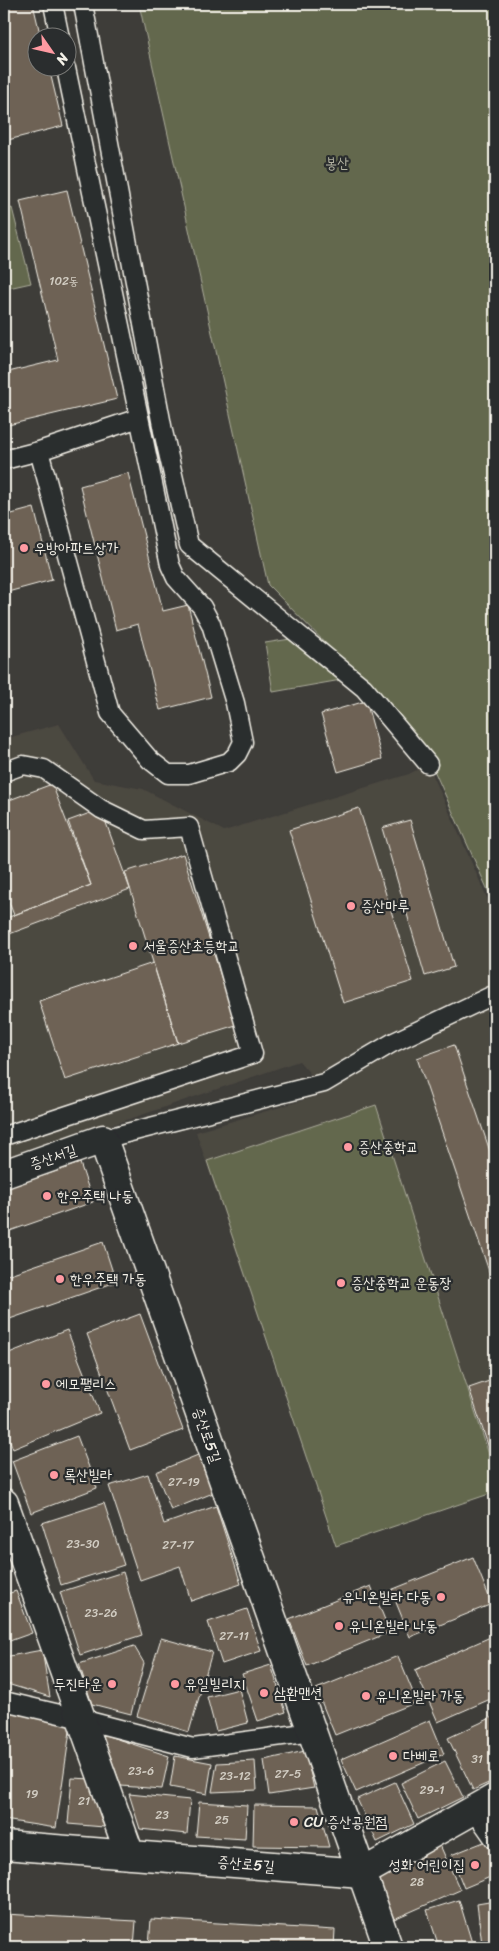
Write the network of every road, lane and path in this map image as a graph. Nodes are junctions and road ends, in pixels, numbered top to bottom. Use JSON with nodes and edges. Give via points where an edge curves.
{"nodes":[{"id":1,"x":53,"y":4,"type":"edge"},
{"id":2,"x":84,"y":4,"type":"edge"},
{"id":3,"x":58,"y":28,"type":"edge"},
{"id":4,"x":68,"y":78,"type":"edge"},
{"id":5,"x":139,"y":418,"type":"junction"},
{"id":6,"x":39,"y":451,"type":"junction"},
{"id":7,"x":4,"y":460,"type":"edge"},
{"id":8,"x":428,"y":764,"type":"dead end"},
{"id":9,"x":4,"y":772,"type":"edge"},
{"id":10,"x":491,"y":996,"type":"dead end"},
{"id":11,"x":4,"y":1136,"type":"edge"},
{"id":12,"x":103,"y":1139,"type":"junction"},
{"id":13,"x":4,"y":1174,"type":"edge"},
{"id":14,"x":4,"y":1503,"type":"edge"},
{"id":15,"x":4,"y":1701,"type":"edge"},
{"id":16,"x":81,"y":1719,"type":"junction"},
{"id":17,"x":312,"y":1732,"type":"junction"},
{"id":18,"x":485,"y":1804,"type":"edge"},
{"id":19,"x":495,"y":1840,"type":"edge"},
{"id":20,"x":4,"y":1845,"type":"edge"},
{"id":21,"x":130,"y":1855,"type":"junction"},
{"id":22,"x":362,"y":1873,"type":"junction"},
{"id":23,"x":388,"y":1947,"type":"edge"}],
"edges":[{"from":1,"to":3,"type":"lane"},
{"from":2,"to":8,"type":"lane","via":[[163,431],[189,545],[364,688]]},
{"from":4,"to":5,"type":"lane"},
{"from":5,"to":6,"type":"lane"},
{"from":5,"to":6,"type":"lane","via":[[170,565],[211,624],[235,703],[243,742],[230,762],[189,774],[168,774],[150,760],[110,713]]},
{"from":6,"to":7,"type":"lane"},
{"from":9,"to":11,"type":"lane","via":[[22,765],[44,769],[101,809],[144,830],[188,827],[253,1054]]},
{"from":10,"to":12,"type":"lane","via":[[392,1043],[324,1083]]},
{"from":12,"to":13,"type":"street","name":"증산서길"},
{"from":12,"to":17,"type":"street","name":"증산로5길"},
{"from":14,"to":16,"type":"street"},
{"from":15,"to":16,"type":"lane"},
{"from":16,"to":17,"type":"lane","via":[[193,1748]]},
{"from":16,"to":21,"type":"street"},
{"from":17,"to":22,"type":"street","name":"증산로5길"},
{"from":18,"to":19,"type":"lane"},
{"from":18,"to":22,"type":"street"},
{"from":20,"to":21,"type":"street","name":"증산로5길"},
{"from":21,"to":22,"type":"street","name":"증산로5길"},
{"from":22,"to":23,"type":"street","name":"증산로5길"}]}
